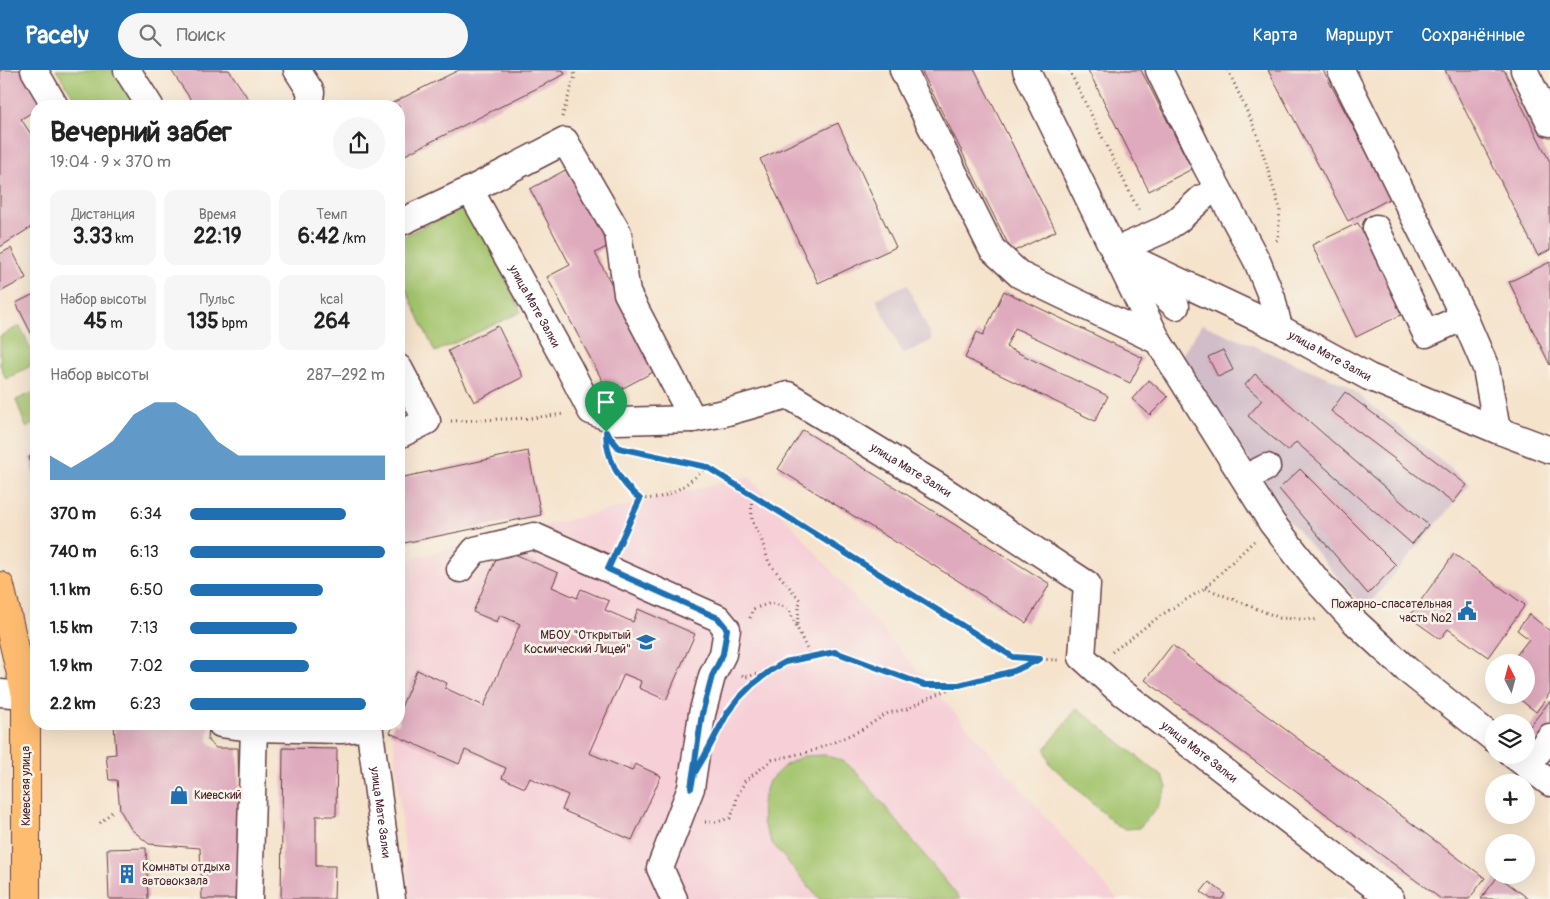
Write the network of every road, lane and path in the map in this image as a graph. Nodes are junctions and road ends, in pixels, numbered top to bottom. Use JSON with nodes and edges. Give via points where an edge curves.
{"nodes":[{"id":1,"x":34,"y":70,"type":"edge"},
{"id":2,"x":127,"y":70,"type":"edge"},
{"id":3,"x":297,"y":70,"type":"edge"},
{"id":4,"x":573,"y":70,"type":"edge"},
{"id":5,"x":903,"y":70,"type":"edge"},
{"id":6,"x":1026,"y":70,"type":"edge"},
{"id":7,"x":1069,"y":70,"type":"edge"},
{"id":8,"x":1159,"y":70,"type":"edge"},
{"id":9,"x":1228,"y":70,"type":"edge"},
{"id":10,"x":1341,"y":70,"type":"edge"},
{"id":11,"x":1524,"y":70,"type":"edge"},
{"id":12,"x":52,"y":100,"type":"edge"},
{"id":13,"x":146,"y":100,"type":"edge"},
{"id":14,"x":309,"y":100,"type":"edge"},
{"id":15,"x":1550,"y":123,"type":"edge"},
{"id":16,"x":565,"y":141,"type":"junction"},
{"id":17,"x":470,"y":190,"type":"junction"},
{"id":18,"x":1202,"y":198,"type":"dead end"},
{"id":19,"x":405,"y":221,"type":"edge"},
{"id":20,"x":1376,"y":228,"type":"dead end"},
{"id":21,"x":1163,"y":230,"type":"junction"},
{"id":22,"x":1115,"y":251,"type":"junction"},
{"id":23,"x":1257,"y":261,"type":"junction"},
{"id":24,"x":1176,"y":306,"type":"dead end"},
{"id":25,"x":1464,"y":317,"type":"junction"},
{"id":26,"x":1280,"y":328,"type":"junction"},
{"id":27,"x":1158,"y":341,"type":"junction"},
{"id":28,"x":405,"y":380,"type":"edge"},
{"id":29,"x":568,"y":414,"type":"dead end"},
{"id":30,"x":693,"y":419,"type":"junction"},
{"id":31,"x":426,"y":421,"type":"junction"},
{"id":32,"x":1497,"y":430,"type":"junction"},
{"id":33,"x":405,"y":432,"type":"edge"},
{"id":34,"x":606,"y":439,"type":"dead end"},
{"id":35,"x":615,"y":443,"type":"dead end"},
{"id":36,"x":1550,"y":450,"type":"edge"},
{"id":37,"x":707,"y":467,"type":"junction"},
{"id":38,"x":751,"y":493,"type":"junction"},
{"id":39,"x":640,"y":499,"type":"junction"},
{"id":40,"x":1272,"y":523,"type":"junction"},
{"id":41,"x":460,"y":569,"type":"dead end"},
{"id":42,"x":608,"y":569,"type":"junction"},
{"id":43,"x":0,"y":586,"type":"edge"},
{"id":44,"x":1205,"y":588,"type":"junction"},
{"id":45,"x":1355,"y":622,"type":"junction"},
{"id":46,"x":749,"y":623,"type":"dead end"},
{"id":47,"x":797,"y":626,"type":"junction"},
{"id":48,"x":1139,"y":630,"type":"dead end"},
{"id":49,"x":810,"y":656,"type":"junction"},
{"id":50,"x":1082,"y":658,"type":"junction"},
{"id":51,"x":1040,"y":659,"type":"junction"},
{"id":52,"x":959,"y":685,"type":"junction"},
{"id":53,"x":13,"y":694,"type":"edge"},
{"id":54,"x":728,"y":712,"type":"dead end"},
{"id":55,"x":254,"y":730,"type":"edge"},
{"id":56,"x":370,"y":730,"type":"edge"},
{"id":57,"x":1485,"y":732,"type":"edge"},
{"id":58,"x":1550,"y":737,"type":"edge"},
{"id":59,"x":1535,"y":748,"type":"edge"},
{"id":60,"x":1525,"y":764,"type":"edge"},
{"id":61,"x":1550,"y":783,"type":"edge"},
{"id":62,"x":112,"y":812,"type":"dead end"},
{"id":63,"x":730,"y":818,"type":"dead end"},
{"id":64,"x":100,"y":823,"type":"dead end"},
{"id":65,"x":26,"y":899,"type":"edge"},
{"id":66,"x":248,"y":899,"type":"edge"},
{"id":67,"x":392,"y":899,"type":"edge"},
{"id":68,"x":674,"y":899,"type":"edge"},
{"id":69,"x":1391,"y":899,"type":"edge"}],
"edges":[{"from":1,"to":12,"type":"street"},
{"from":2,"to":13,"type":"street"},
{"from":3,"to":14,"type":"street","via":[[310,92]]},
{"from":4,"to":16,"type":"path","via":[[576,76],[562,116]]},
{"from":5,"to":27,"type":"street","via":[[992,249],[1020,275]]},
{"from":6,"to":22,"type":"street"},
{"from":7,"to":21,"type":"path","via":[[1141,215]]},
{"from":8,"to":23,"type":"street"},
{"from":9,"to":23,"type":"path","via":[[1256,131],[1280,209],[1278,238]]},
{"from":10,"to":25,"type":"street"},
{"from":11,"to":15,"type":"street"},
{"from":16,"to":17,"type":"street"},
{"from":16,"to":30,"type":"street","via":[[618,233],[627,293]]},
{"from":17,"to":19,"type":"street"},
{"from":17,"to":30,"type":"street","name":"улица Мате Залки","via":[[591,411],[617,421]]},
{"from":18,"to":21,"type":"street"},
{"from":20,"to":25,"type":"street","via":[[1426,334]]},
{"from":21,"to":22,"type":"street"},
{"from":22,"to":24,"type":"street"},
{"from":22,"to":26,"type":"street","name":"улица Мате Залки"},
{"from":22,"to":27,"type":"street"},
{"from":23,"to":26,"type":"street"},
{"from":25,"to":32,"type":"street","via":[[1486,368]]},
{"from":26,"to":32,"type":"street","name":"улица Мате Залки","via":[[1369,377]]},
{"from":27,"to":40,"type":"street","via":[[1256,473]]},
{"from":28,"to":31,"type":"street"},
{"from":29,"to":31,"type":"path"},
{"from":30,"to":50,"type":"street","name":"улица Мате Залки","via":[[788,394],[939,486],[1087,584]]},
{"from":31,"to":33,"type":"street"},
{"from":32,"to":36,"type":"street","name":"улица Мате Залки"},
{"from":34,"to":39,"type":"path","via":[[615,470],[628,489]]},
{"from":35,"to":37,"type":"path","via":[[619,448]]},
{"from":37,"to":38,"type":"path"},
{"from":37,"to":39,"type":"path","via":[[686,485],[668,494]]},
{"from":38,"to":47,"type":"path","via":[[752,521],[769,563],[800,600]]},
{"from":38,"to":51,"type":"path","via":[[1013,657]]},
{"from":39,"to":42,"type":"path"},
{"from":40,"to":44,"type":"path"},
{"from":40,"to":45,"type":"street","via":[[1318,582]]},
{"from":41,"to":42,"type":"street","via":[[474,550],[534,536]]},
{"from":42,"to":68,"type":"street","via":[[718,618],[727,629],[723,654],[712,676],[702,714],[691,788],[660,868]]},
{"from":43,"to":53,"type":"main road","name":"Киевская улица"},
{"from":44,"to":45,"type":"path","via":[[1280,618]]},
{"from":44,"to":48,"type":"path"},
{"from":45,"to":57,"type":"street","via":[[1406,669]]},
{"from":46,"to":47,"type":"path","via":[[753,609],[771,603],[788,608]]},
{"from":47,"to":49,"type":"path"},
{"from":49,"to":52,"type":"path","via":[[835,652],[924,685]]},
{"from":49,"to":54,"type":"path","via":[[785,662],[770,671]]},
{"from":50,"to":51,"type":"path"},
{"from":50,"to":69,"type":"street","name":"улица Мате Залки","via":[[1115,688]]},
{"from":51,"to":52,"type":"path","via":[[1014,671]]},
{"from":52,"to":63,"type":"path","via":[[907,709],[888,713],[832,743],[772,760],[745,781]]},
{"from":53,"to":65,"type":"main road","name":"Киевская улица"},
{"from":55,"to":66,"type":"street"},
{"from":56,"to":67,"type":"street","name":"улица Мате Залки"},
{"from":58,"to":59,"type":"street"},
{"from":60,"to":61,"type":"street"},
{"from":62,"to":64,"type":"path"}]}
